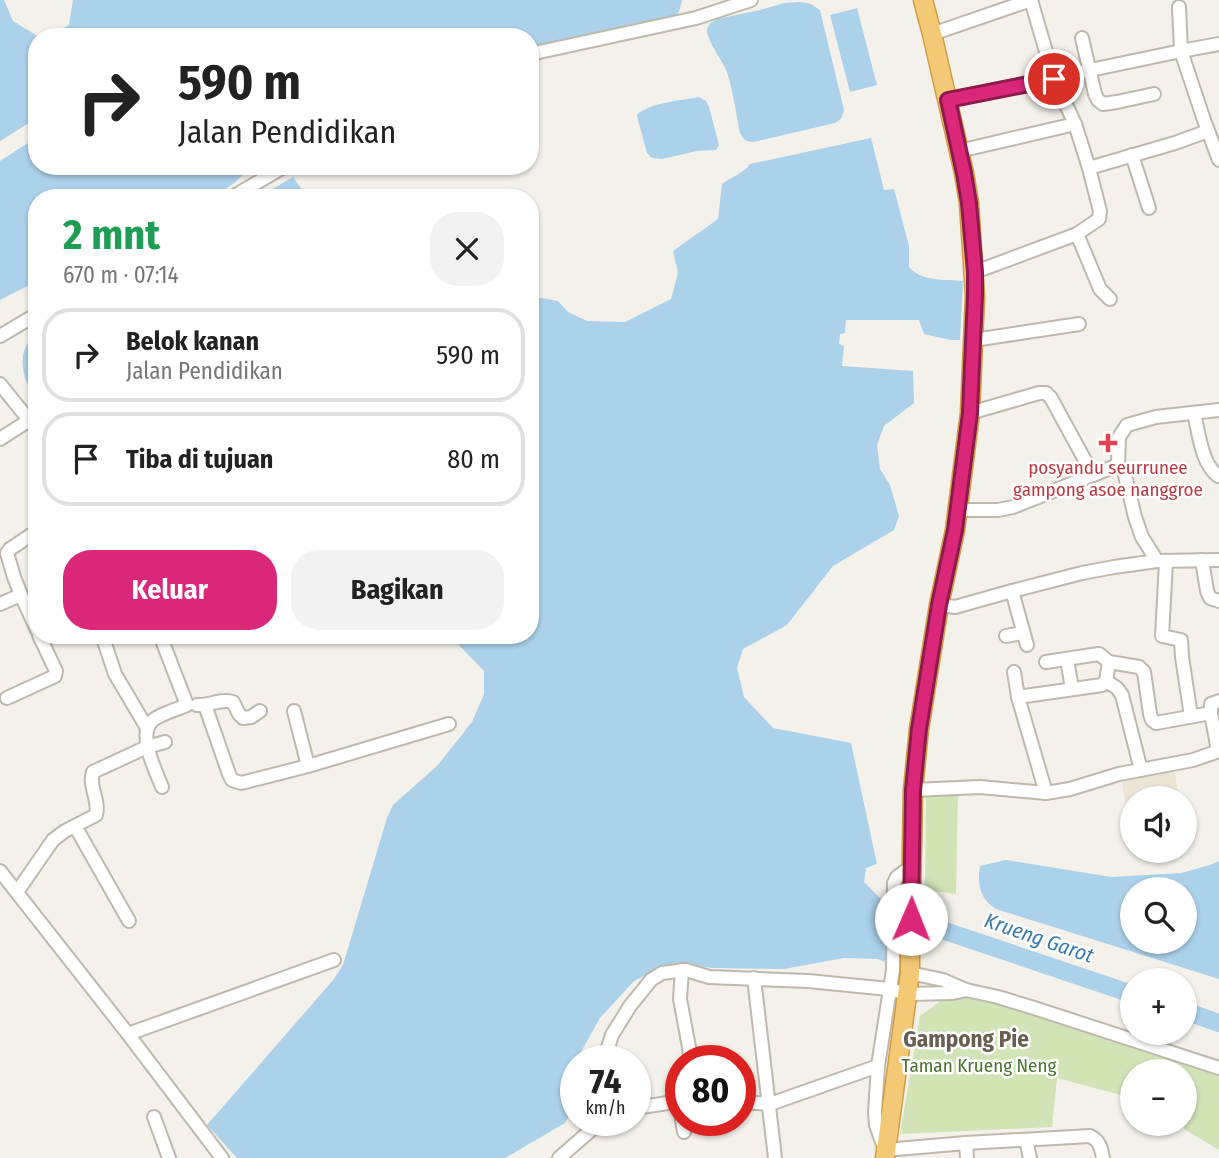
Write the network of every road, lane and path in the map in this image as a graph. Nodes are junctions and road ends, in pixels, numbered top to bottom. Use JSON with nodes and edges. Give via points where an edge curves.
{"nodes":[{"id":1,"x":751,"y":0,"type":"edge"},
{"id":2,"x":923,"y":0,"type":"edge"},
{"id":3,"x":1031,"y":0,"type":"edge"},
{"id":4,"x":1179,"y":7,"type":"dead end"},
{"id":5,"x":932,"y":34,"type":"junction"},
{"id":6,"x":1082,"y":38,"type":"dead end"},
{"id":7,"x":1219,"y":44,"type":"edge"},
{"id":8,"x":1181,"y":51,"type":"junction"},
{"id":9,"x":539,"y":52,"type":"edge"},
{"id":10,"x":1089,"y":71,"type":"junction"},
{"id":11,"x":1054,"y":79,"type":"junction"},
{"id":12,"x":1154,"y":94,"type":"dead end"},
{"id":13,"x":948,"y":100,"type":"junction"},
{"id":14,"x":1075,"y":124,"type":"junction"},
{"id":15,"x":1208,"y":131,"type":"junction"},
{"id":16,"x":959,"y":151,"type":"junction"},
{"id":17,"x":1132,"y":155,"type":"junction"},
{"id":18,"x":1219,"y":160,"type":"edge"},
{"id":19,"x":1089,"y":168,"type":"junction"},
{"id":20,"x":270,"y":175,"type":"edge"},
{"id":21,"x":246,"y":189,"type":"edge"},
{"id":22,"x":1149,"y":208,"type":"dead end"},
{"id":23,"x":1077,"y":234,"type":"junction"},
{"id":24,"x":975,"y":272,"type":"junction"},
{"id":25,"x":1110,"y":299,"type":"dead end"},
{"id":26,"x":28,"y":319,"type":"edge"},
{"id":27,"x":1079,"y":324,"type":"dead end"},
{"id":28,"x":0,"y":336,"type":"edge"},
{"id":29,"x":974,"y":340,"type":"junction"},
{"id":30,"x":0,"y":384,"type":"edge"},
{"id":31,"x":1219,"y":410,"type":"edge"},
{"id":32,"x":970,"y":413,"type":"junction"},
{"id":33,"x":1194,"y":413,"type":"junction"},
{"id":34,"x":28,"y":420,"type":"edge"},
{"id":35,"x":28,"y":428,"type":"edge"},
{"id":36,"x":0,"y":439,"type":"edge"},
{"id":37,"x":1118,"y":465,"type":"junction"},
{"id":38,"x":1093,"y":475,"type":"junction"},
{"id":39,"x":1219,"y":476,"type":"edge"},
{"id":40,"x":1219,"y":487,"type":"edge"},
{"id":41,"x":957,"y":510,"type":"junction"},
{"id":42,"x":28,"y":537,"type":"edge"},
{"id":43,"x":1202,"y":560,"type":"junction"},
{"id":44,"x":1219,"y":560,"type":"edge"},
{"id":45,"x":1161,"y":561,"type":"junction"},
{"id":46,"x":5,"y":566,"type":"edge"},
{"id":47,"x":1012,"y":591,"type":"junction"},
{"id":48,"x":21,"y":595,"type":"junction"},
{"id":49,"x":1219,"y":601,"type":"edge"},
{"id":50,"x":0,"y":604,"type":"edge"},
{"id":51,"x":939,"y":605,"type":"junction"},
{"id":52,"x":28,"y":610,"type":"edge"},
{"id":53,"x":1006,"y":636,"type":"dead end"},
{"id":54,"x":43,"y":644,"type":"edge"},
{"id":55,"x":105,"y":644,"type":"edge"},
{"id":56,"x":163,"y":644,"type":"edge"},
{"id":57,"x":1067,"y":659,"type":"junction"},
{"id":58,"x":1046,"y":662,"type":"dead end"},
{"id":59,"x":1109,"y":662,"type":"junction"},
{"id":60,"x":1014,"y":672,"type":"dead end"},
{"id":61,"x":1106,"y":681,"type":"junction"},
{"id":62,"x":1072,"y":690,"type":"junction"},
{"id":63,"x":1018,"y":696,"type":"junction"},
{"id":64,"x":6,"y":698,"type":"dead end"},
{"id":65,"x":1219,"y":701,"type":"edge"},
{"id":66,"x":187,"y":705,"type":"junction"},
{"id":67,"x":205,"y":705,"type":"junction"},
{"id":68,"x":293,"y":711,"type":"dead end"},
{"id":69,"x":260,"y":712,"type":"dead end"},
{"id":70,"x":1211,"y":713,"type":"junction"},
{"id":71,"x":1191,"y":716,"type":"junction"},
{"id":72,"x":449,"y":724,"type":"dead end"},
{"id":73,"x":147,"y":728,"type":"junction"},
{"id":74,"x":165,"y":742,"type":"dead end"},
{"id":75,"x":147,"y":747,"type":"junction"},
{"id":76,"x":1219,"y":751,"type":"edge"},
{"id":77,"x":308,"y":766,"type":"junction"},
{"id":78,"x":1141,"y":770,"type":"junction"},
{"id":79,"x":162,"y":787,"type":"dead end"},
{"id":80,"x":913,"y":790,"type":"junction"},
{"id":81,"x":1045,"y":793,"type":"junction"},
{"id":82,"x":75,"y":826,"type":"junction"},
{"id":83,"x":0,"y":871,"type":"edge"},
{"id":84,"x":17,"y":892,"type":"junction"},
{"id":85,"x":129,"y":921,"type":"dead end"},
{"id":86,"x":334,"y":960,"type":"dead end"},
{"id":87,"x":682,"y":970,"type":"junction"},
{"id":88,"x":905,"y":970,"type":"junction"},
{"id":89,"x":754,"y":978,"type":"junction"},
{"id":90,"x":889,"y":989,"type":"junction"},
{"id":91,"x":966,"y":990,"type":"junction"},
{"id":92,"x":907,"y":995,"type":"junction"},
{"id":93,"x":128,"y":1034,"type":"junction"},
{"id":94,"x":609,"y":1045,"type":"edge"},
{"id":95,"x":689,"y":1045,"type":"edge"},
{"id":96,"x":878,"y":1066,"type":"junction"},
{"id":97,"x":1219,"y":1068,"type":"edge"},
{"id":98,"x":756,"y":1103,"type":"edge"},
{"id":99,"x":770,"y":1104,"type":"junction"},
{"id":100,"x":154,"y":1117,"type":"dead end"},
{"id":101,"x":584,"y":1136,"type":"edge"},
{"id":102,"x":1026,"y":1140,"type":"junction"},
{"id":103,"x":966,"y":1143,"type":"junction"},
{"id":104,"x":885,"y":1154,"type":"edge"},
{"id":105,"x":215,"y":1156,"type":"edge"},
{"id":106,"x":169,"y":1158,"type":"edge"},
{"id":107,"x":559,"y":1158,"type":"edge"},
{"id":108,"x":775,"y":1158,"type":"edge"},
{"id":109,"x":967,"y":1158,"type":"edge"},
{"id":110,"x":1030,"y":1158,"type":"edge"},
{"id":111,"x":1103,"y":1158,"type":"edge"}],
"edges":[{"from":1,"to":9,"type":"street","via":[[696,18]]},
{"from":2,"to":5,"type":"highway"},
{"from":3,"to":5,"type":"street"},
{"from":3,"to":11,"type":"street"},
{"from":4,"to":8,"type":"street"},
{"from":5,"to":13,"type":"highway"},
{"from":6,"to":10,"type":"street"},
{"from":7,"to":8,"type":"street"},
{"from":8,"to":10,"type":"street"},
{"from":8,"to":15,"type":"street"},
{"from":10,"to":11,"type":"street"},
{"from":10,"to":12,"type":"street","via":[[1102,104]]},
{"from":11,"to":13,"type":"street"},
{"from":11,"to":14,"type":"street"},
{"from":13,"to":16,"type":"highway"},
{"from":14,"to":16,"type":"street"},
{"from":14,"to":19,"type":"street"},
{"from":15,"to":17,"type":"street"},
{"from":15,"to":18,"type":"street"},
{"from":16,"to":24,"type":"highway"},
{"from":17,"to":19,"type":"street"},
{"from":17,"to":22,"type":"street"},
{"from":19,"to":23,"type":"street","via":[[1099,219]]},
{"from":20,"to":21,"type":"street"},
{"from":23,"to":24,"type":"street"},
{"from":23,"to":25,"type":"street","via":[[1100,289]]},
{"from":24,"to":29,"type":"highway"},
{"from":26,"to":28,"type":"street"},
{"from":27,"to":29,"type":"street"},
{"from":29,"to":32,"type":"highway"},
{"from":30,"to":34,"type":"street"},
{"from":31,"to":33,"type":"street"},
{"from":32,"to":38,"type":"street","via":[[1046,393]]},
{"from":32,"to":41,"type":"highway"},
{"from":33,"to":37,"type":"street","via":[[1127,425],[1119,437]]},
{"from":33,"to":39,"type":"street","via":[[1207,461]]},
{"from":35,"to":36,"type":"street"},
{"from":37,"to":38,"type":"street"},
{"from":37,"to":45,"type":"street","via":[[1124,471],[1142,537]]},
{"from":38,"to":41,"type":"street","via":[[1013,507]]},
{"from":39,"to":40,"type":"street"},
{"from":41,"to":51,"type":"highway"},
{"from":42,"to":46,"type":"street","via":[[9,550]]},
{"from":43,"to":44,"type":"street"},
{"from":43,"to":45,"type":"street"},
{"from":43,"to":49,"type":"street","via":[[1207,592]]},
{"from":45,"to":47,"type":"street","via":[[1082,573]]},
{"from":45,"to":71,"type":"street","via":[[1162,636],[1181,640]]},
{"from":46,"to":48,"type":"street"},
{"from":47,"to":51,"type":"street","via":[[955,607]]},
{"from":47,"to":53,"type":"street","via":[[1025,639]]},
{"from":48,"to":50,"type":"street"},
{"from":48,"to":52,"type":"street"},
{"from":51,"to":80,"type":"highway"},
{"from":54,"to":64,"type":"street","via":[[55,676]]},
{"from":55,"to":73,"type":"street","via":[[115,674]]},
{"from":56,"to":66,"type":"street"},
{"from":57,"to":58,"type":"street"},
{"from":57,"to":59,"type":"street","via":[[1099,654]]},
{"from":57,"to":62,"type":"street"},
{"from":59,"to":61,"type":"street"},
{"from":59,"to":71,"type":"street","via":[[1144,671],[1148,707],[1156,723]]},
{"from":60,"to":63,"type":"street"},
{"from":61,"to":62,"type":"street"},
{"from":61,"to":78,"type":"street","via":[[1122,695]]},
{"from":62,"to":63,"type":"street"},
{"from":63,"to":81,"type":"street"},
{"from":65,"to":70,"type":"street","via":[[1211,704]]},
{"from":66,"to":67,"type":"street"},
{"from":66,"to":73,"type":"street","via":[[152,720]]},
{"from":67,"to":69,"type":"street","via":[[233,702],[243,718]]},
{"from":67,"to":77,"type":"street","via":[[229,774],[236,782]]},
{"from":68,"to":77,"type":"street"},
{"from":70,"to":71,"type":"street"},
{"from":70,"to":76,"type":"street"},
{"from":72,"to":77,"type":"street"},
{"from":73,"to":75,"type":"street"},
{"from":74,"to":75,"type":"street"},
{"from":75,"to":79,"type":"street"},
{"from":75,"to":82,"type":"street","via":[[93,772],[96,815]]},
{"from":76,"to":78,"type":"street"},
{"from":78,"to":81,"type":"street"},
{"from":80,"to":81,"type":"street","via":[[980,787]]},
{"from":80,"to":88,"type":"highway","via":[[912,866],[903,894],[909,955]]},
{"from":82,"to":84,"type":"street","via":[[54,840]]},
{"from":82,"to":85,"type":"street"},
{"from":83,"to":84,"type":"street"},
{"from":84,"to":93,"type":"street"},
{"from":86,"to":93,"type":"street"},
{"from":87,"to":89,"type":"street","via":[[709,977]]},
{"from":87,"to":94,"type":"street","via":[[650,980]]},
{"from":87,"to":95,"type":"street","via":[[680,999]]},
{"from":88,"to":90,"type":"street"},
{"from":88,"to":91,"type":"street"},
{"from":88,"to":92,"type":"highway"},
{"from":89,"to":90,"type":"street"},
{"from":89,"to":99,"type":"street"},
{"from":90,"to":92,"type":"street"},
{"from":90,"to":96,"type":"street"},
{"from":91,"to":92,"type":"street"},
{"from":91,"to":97,"type":"street"},
{"from":92,"to":104,"type":"highway"},
{"from":93,"to":105,"type":"street"},
{"from":96,"to":99,"type":"street"},
{"from":96,"to":104,"type":"street","via":[[876,1125]]},
{"from":98,"to":99,"type":"street"},
{"from":99,"to":108,"type":"street"},
{"from":100,"to":106,"type":"street"},
{"from":101,"to":107,"type":"street"},
{"from":102,"to":103,"type":"street"},
{"from":102,"to":110,"type":"street"},
{"from":102,"to":111,"type":"street","via":[[1090,1136],[1100,1144]]},
{"from":103,"to":104,"type":"street"},
{"from":103,"to":109,"type":"street"}]}
